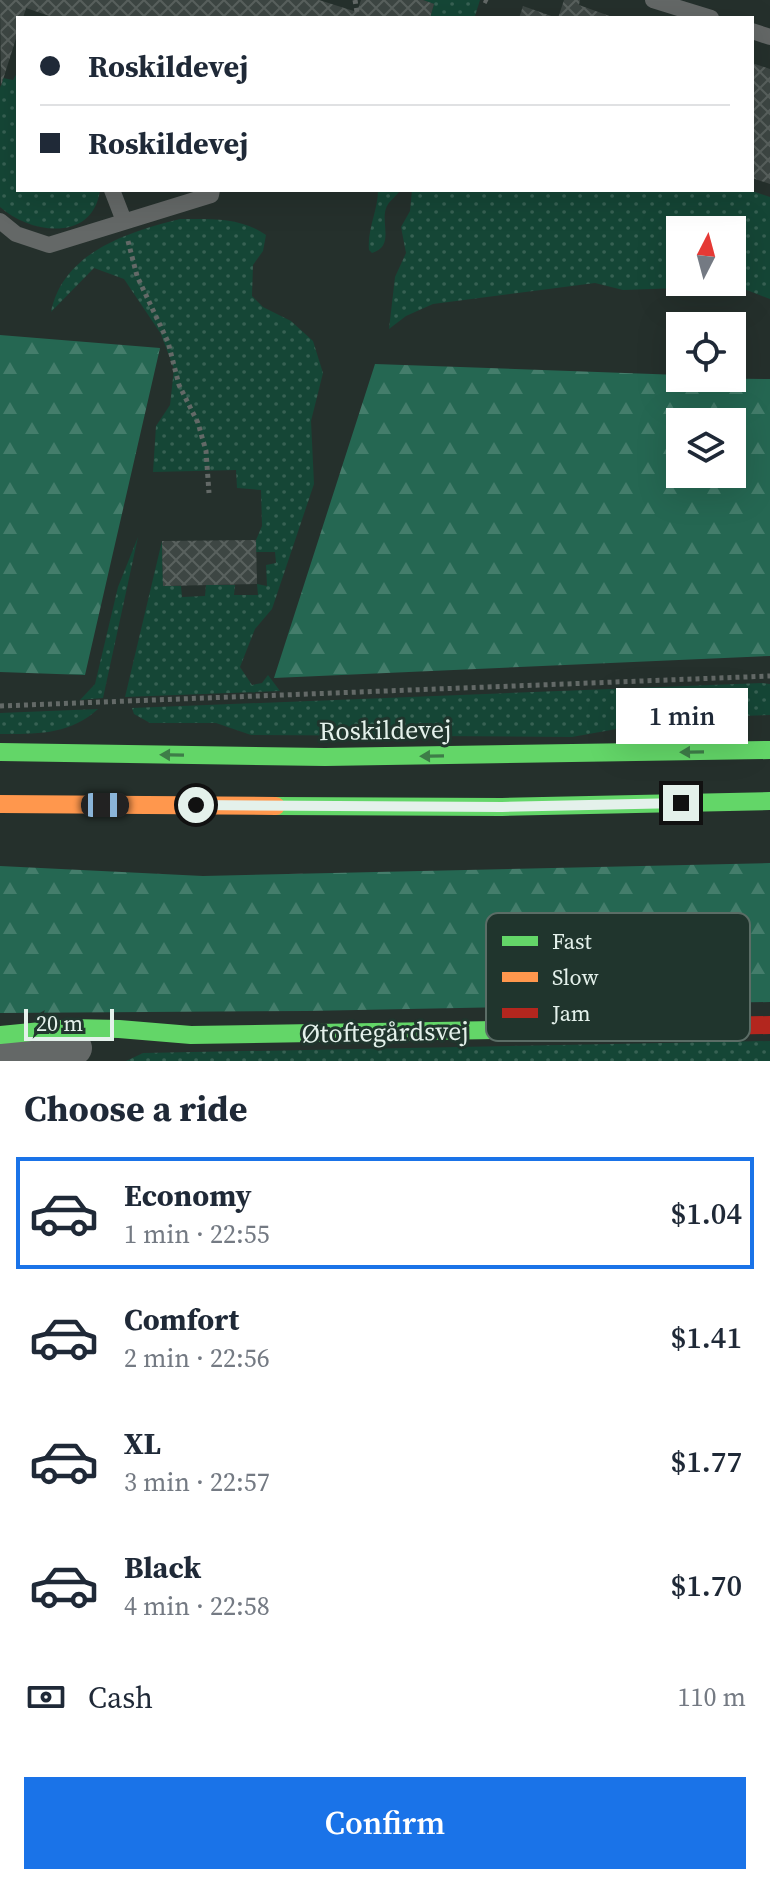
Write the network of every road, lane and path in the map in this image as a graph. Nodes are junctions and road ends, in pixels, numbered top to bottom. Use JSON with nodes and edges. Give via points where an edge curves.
{"nodes":[{"id":1,"x":355,"y":0,"type":"edge"},
{"id":2,"x":653,"y":0,"type":"edge"},
{"id":3,"x":357,"y":12,"type":"dead end"},
{"id":4,"x":705,"y":16,"type":"edge"},
{"id":5,"x":113,"y":192,"type":"edge"},
{"id":6,"x":212,"y":192,"type":"edge"},
{"id":7,"x":0,"y":221,"type":"edge"},
{"id":8,"x":124,"y":221,"type":"junction"},
{"id":9,"x":209,"y":493,"type":"dead end"},
{"id":10,"x":770,"y":676,"type":"edge"},
{"id":11,"x":0,"y":706,"type":"edge"},
{"id":12,"x":770,"y":750,"type":"edge"},
{"id":13,"x":0,"y":752,"type":"edge"},
{"id":14,"x":770,"y":801,"type":"edge"},
{"id":15,"x":0,"y":804,"type":"edge"},
{"id":16,"x":750,"y":1025,"type":"edge"},
{"id":17,"x":770,"y":1025,"type":"edge"},
{"id":18,"x":486,"y":1030,"type":"edge"},
{"id":19,"x":0,"y":1035,"type":"edge"},
{"id":20,"x":191,"y":1035,"type":"junction"},
{"id":21,"x":0,"y":1059,"type":"edge"}],
"edges":[{"from":1,"to":3,"type":"path"},
{"from":2,"to":4,"type":"lane"},
{"from":5,"to":8,"type":"lane"},
{"from":6,"to":8,"type":"lane"},
{"from":7,"to":8,"type":"lane","via":[[16,234],[49,245]]},
{"from":8,"to":9,"type":"path","via":[[132,263],[198,423]]},
{"from":10,"to":11,"type":"path"},
{"from":12,"to":13,"type":"main road","name":"Roskildevej","one_way":true,"via":[[325,757]]},
{"from":14,"to":15,"type":"main road","via":[[502,807]]},
{"from":16,"to":17,"type":"main road","name":"Øtoftegårdsvej"},
{"from":18,"to":20,"type":"main road","name":"Øtoftegårdsvej"},
{"from":19,"to":20,"type":"main road","name":"Øtoftegårdsvej","via":[[135,1028]]},
{"from":20,"to":21,"type":"street","name":"Øtoftegårdsvej","via":[[162,1044],[77,1047]]}]}
